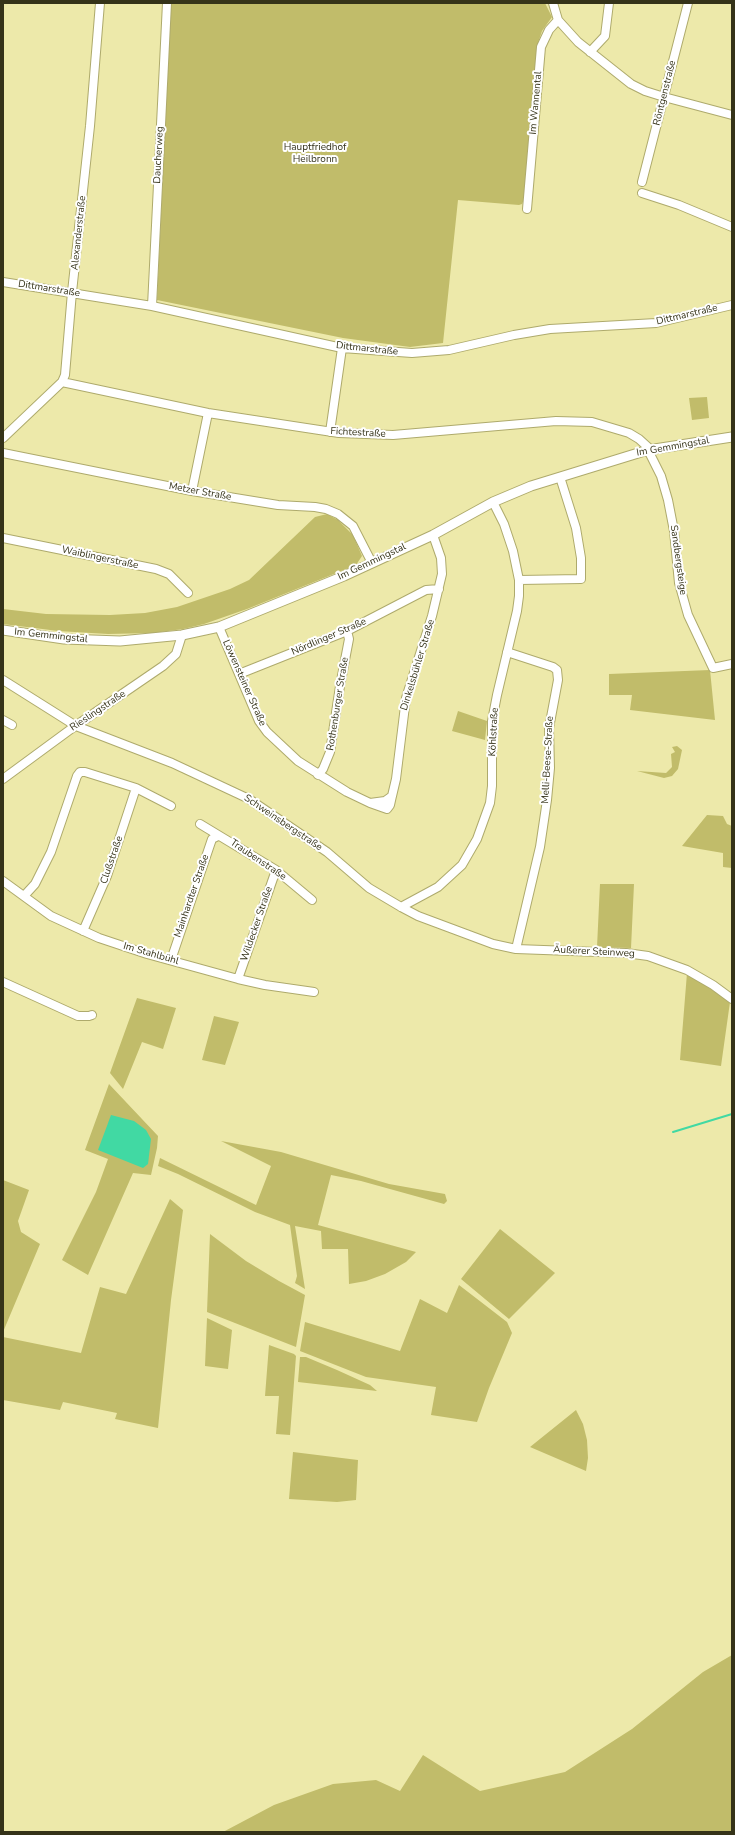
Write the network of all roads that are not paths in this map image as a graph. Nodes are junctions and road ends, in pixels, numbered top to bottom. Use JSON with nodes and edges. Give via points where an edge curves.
{"nodes":[{"id":1,"x":100,"y":3,"type":"edge"},
{"id":2,"x":167,"y":3,"type":"edge"},
{"id":3,"x":553,"y":3,"type":"edge"},
{"id":4,"x":609,"y":3,"type":"edge"},
{"id":5,"x":688,"y":3,"type":"edge"},
{"id":6,"x":558,"y":20,"type":"junction"},
{"id":7,"x":590,"y":52,"type":"junction"},
{"id":8,"x":664,"y":97,"type":"junction"},
{"id":9,"x":732,"y":115,"type":"edge"},
{"id":10,"x":642,"y":182,"type":"dead end"},
{"id":11,"x":642,"y":194,"type":"dead end"},
{"id":12,"x":527,"y":209,"type":"dead end"},
{"id":13,"x":732,"y":227,"type":"edge"},
{"id":14,"x":3,"y":282,"type":"edge"},
{"id":15,"x":72,"y":292,"type":"junction"},
{"id":16,"x":732,"y":305,"type":"edge"},
{"id":17,"x":152,"y":306,"type":"junction"},
{"id":18,"x":342,"y":348,"type":"junction"},
{"id":19,"x":62,"y":382,"type":"junction"},
{"id":20,"x":208,"y":413,"type":"junction"},
{"id":21,"x":330,"y":432,"type":"junction"},
{"id":22,"x":732,"y":437,"type":"edge"},
{"id":23,"x":3,"y":438,"type":"edge"},
{"id":24,"x":649,"y":449,"type":"junction"},
{"id":25,"x":3,"y":453,"type":"edge"},
{"id":26,"x":560,"y":477,"type":"junction"},
{"id":27,"x":192,"y":490,"type":"junction"},
{"id":28,"x":493,"y":502,"type":"junction"},
{"id":29,"x":433,"y":535,"type":"junction"},
{"id":30,"x":3,"y":538,"type":"edge"},
{"id":31,"x":372,"y":563,"type":"junction"},
{"id":32,"x":519,"y":580,"type":"junction"},
{"id":33,"x":439,"y":588,"type":"junction"},
{"id":34,"x":188,"y":593,"type":"dead end"},
{"id":35,"x":218,"y":627,"type":"junction"},
{"id":36,"x":3,"y":630,"type":"edge"},
{"id":37,"x":347,"y":631,"type":"junction"},
{"id":38,"x":182,"y":635,"type":"junction"},
{"id":39,"x":508,"y":652,"type":"junction"},
{"id":40,"x":732,"y":664,"type":"edge"},
{"id":41,"x":239,"y":674,"type":"junction"},
{"id":42,"x":3,"y":680,"type":"edge"},
{"id":43,"x":3,"y":720,"type":"edge"},
{"id":44,"x":12,"y":725,"type":"dead end"},
{"id":45,"x":76,"y":726,"type":"junction"},
{"id":46,"x":318,"y":775,"type":"junction"},
{"id":47,"x":3,"y":779,"type":"edge"},
{"id":48,"x":136,"y":788,"type":"junction"},
{"id":49,"x":370,"y":803,"type":"joint"},
{"id":50,"x":171,"y":806,"type":"dead end"},
{"id":51,"x":200,"y":824,"type":"dead end"},
{"id":52,"x":218,"y":836,"type":"junction"},
{"id":53,"x":276,"y":870,"type":"junction"},
{"id":54,"x":3,"y":881,"type":"edge"},
{"id":55,"x":24,"y":896,"type":"junction"},
{"id":56,"x":312,"y":900,"type":"dead end"},
{"id":57,"x":401,"y":907,"type":"junction"},
{"id":58,"x":83,"y":931,"type":"junction"},
{"id":59,"x":516,"y":949,"type":"junction"},
{"id":60,"x":171,"y":960,"type":"junction"},
{"id":61,"x":238,"y":979,"type":"junction"},
{"id":62,"x":3,"y":982,"type":"edge"},
{"id":63,"x":314,"y":992,"type":"dead end"},
{"id":64,"x":732,"y":999,"type":"edge"},
{"id":65,"x":92,"y":1015,"type":"dead end"}],
"edges":[{"from":1,"to":15,"type":"street","name":"Alexanderstraße"},
{"from":2,"to":17,"type":"street","name":"Daucherweg"},
{"from":3,"to":6,"type":"street"},
{"from":4,"to":7,"type":"street","via":[[605,36]]},
{"from":5,"to":8,"type":"street","name":"Röntgenstraße"},
{"from":6,"to":7,"type":"street"},
{"from":6,"to":12,"type":"street","name":"Im Wannental","via":[[549,30],[541,48]]},
{"from":7,"to":8,"type":"street","via":[[631,84]]},
{"from":8,"to":9,"type":"street"},
{"from":8,"to":10,"type":"street","name":"Röntgenstraße"},
{"from":11,"to":13,"type":"street","via":[[679,205]]},
{"from":14,"to":15,"type":"street","name":"Dittmarstraße"},
{"from":15,"to":17,"type":"street","name":"Dittmarstraße"},
{"from":15,"to":19,"type":"street","name":"Alexanderstraße","via":[[67,366]]},
{"from":16,"to":18,"type":"street","name":"Dittmarstraße","via":[[656,323],[550,329],[514,334],[449,350],[412,353]]},
{"from":17,"to":18,"type":"street","name":"Dittmarstraße"},
{"from":18,"to":21,"type":"street"},
{"from":19,"to":20,"type":"street","name":"Fichtestraße"},
{"from":19,"to":23,"type":"street"},
{"from":20,"to":21,"type":"street","name":"Fichtestraße"},
{"from":20,"to":27,"type":"street"},
{"from":21,"to":24,"type":"street","name":"Fichtestraße","via":[[393,435],[574,420],[618,429],[639,439]]},
{"from":22,"to":24,"type":"street","name":"Im Gemmingstal"},
{"from":24,"to":26,"type":"street","name":"Im Gemmingstal"},
{"from":24,"to":40,"type":"street","name":"Sandbergsteige","via":[[668,500],[679,583],[691,621],[713,668]]},
{"from":25,"to":27,"type":"street","name":"Metzer Straße"},
{"from":26,"to":28,"type":"street","name":"Im Gemmingstal"},
{"from":26,"to":32,"type":"street","via":[[576,528],[581,558],[580,579]]},
{"from":27,"to":31,"type":"street","name":"Metzer Straße","via":[[278,505],[315,507],[338,514],[353,526]]},
{"from":28,"to":29,"type":"street","name":"Im Gemmingstal"},
{"from":28,"to":32,"type":"street","name":"Köhlstraße","via":[[509,538]]},
{"from":29,"to":31,"type":"street","name":"Im Gemmingstal"},
{"from":29,"to":33,"type":"street","name":"Dinkelsbühler Straße","via":[[441,558],[442,574]]},
{"from":30,"to":34,"type":"street","name":"Waiblingerstraße","via":[[156,569],[169,574]]},
{"from":31,"to":35,"type":"street","name":"Im Gemmingstal"},
{"from":32,"to":39,"type":"street","name":"Köhlstraße","via":[[517,611]]},
{"from":33,"to":37,"type":"street","name":"Nördlinger Straße","via":[[426,590]]},
{"from":33,"to":49,"type":"street","name":"Dinkelsbühler Straße","via":[[406,698],[396,779],[390,805],[387,809]]},
{"from":35,"to":38,"type":"street","name":"Im Gemmingstal"},
{"from":35,"to":41,"type":"street","name":"Löwensteiner Straße"},
{"from":36,"to":38,"type":"street","name":"Im Gemmingstal","via":[[35,636],[101,641]]},
{"from":37,"to":41,"type":"street","name":"Nördlinger Straße"},
{"from":37,"to":46,"type":"street","name":"Rothenburger Straße","via":[[349,639],[330,752],[324,769]]},
{"from":38,"to":45,"type":"street","name":"Rieslingstraße","via":[[179,649],[170,661]]},
{"from":39,"to":57,"type":"street","name":"Köhlstraße","via":[[492,721],[490,803],[477,839],[462,865],[438,887]]},
{"from":39,"to":59,"type":"street","name":"Melli-Beese-Straße","via":[[553,667],[557,670],[558,680],[549,728],[550,768],[540,847]]},
{"from":41,"to":46,"type":"street","name":"Löwensteiner Straße","via":[[259,721],[267,732],[298,762]]},
{"from":42,"to":45,"type":"street","name":"Schweinsbergstraße"},
{"from":43,"to":44,"type":"street"},
{"from":45,"to":47,"type":"street","name":"Rieslingstraße"},
{"from":45,"to":57,"type":"street","name":"Schweinsbergstraße","via":[[184,768],[250,799],[326,852],[369,888]]},
{"from":46,"to":49,"type":"street","name":"Löwensteiner Straße"},
{"from":48,"to":50,"type":"street"},
{"from":48,"to":55,"type":"street","via":[[80,772],[51,852],[35,884]]},
{"from":48,"to":58,"type":"street","name":"Clußstraße","via":[[107,876]]},
{"from":51,"to":52,"type":"street","name":"Traubenstraße"},
{"from":52,"to":53,"type":"street","name":"Traubenstraße"},
{"from":52,"to":60,"type":"street","name":"Mainhardter Straße","via":[[212,839]]},
{"from":53,"to":56,"type":"street","name":"Traubenstraße"},
{"from":53,"to":61,"type":"street","name":"Wildecker Straße"},
{"from":54,"to":55,"type":"street","name":"Im Stahlbühl"},
{"from":55,"to":58,"type":"street","name":"Im Stahlbühl","via":[[51,916]]},
{"from":57,"to":59,"type":"street","name":"Schweinsbergstraße","via":[[493,944]]},
{"from":58,"to":60,"type":"street","name":"Im Stahlbühl","via":[[121,946]]},
{"from":59,"to":64,"type":"street","name":"Äußerer Steinweg","via":[[626,952],[648,956],[687,970]]},
{"from":60,"to":61,"type":"street","name":"Im Stahlbühl"},
{"from":61,"to":63,"type":"street","name":"Im Stahlbühl"},
{"from":62,"to":65,"type":"street","via":[[78,1016]]}]}
